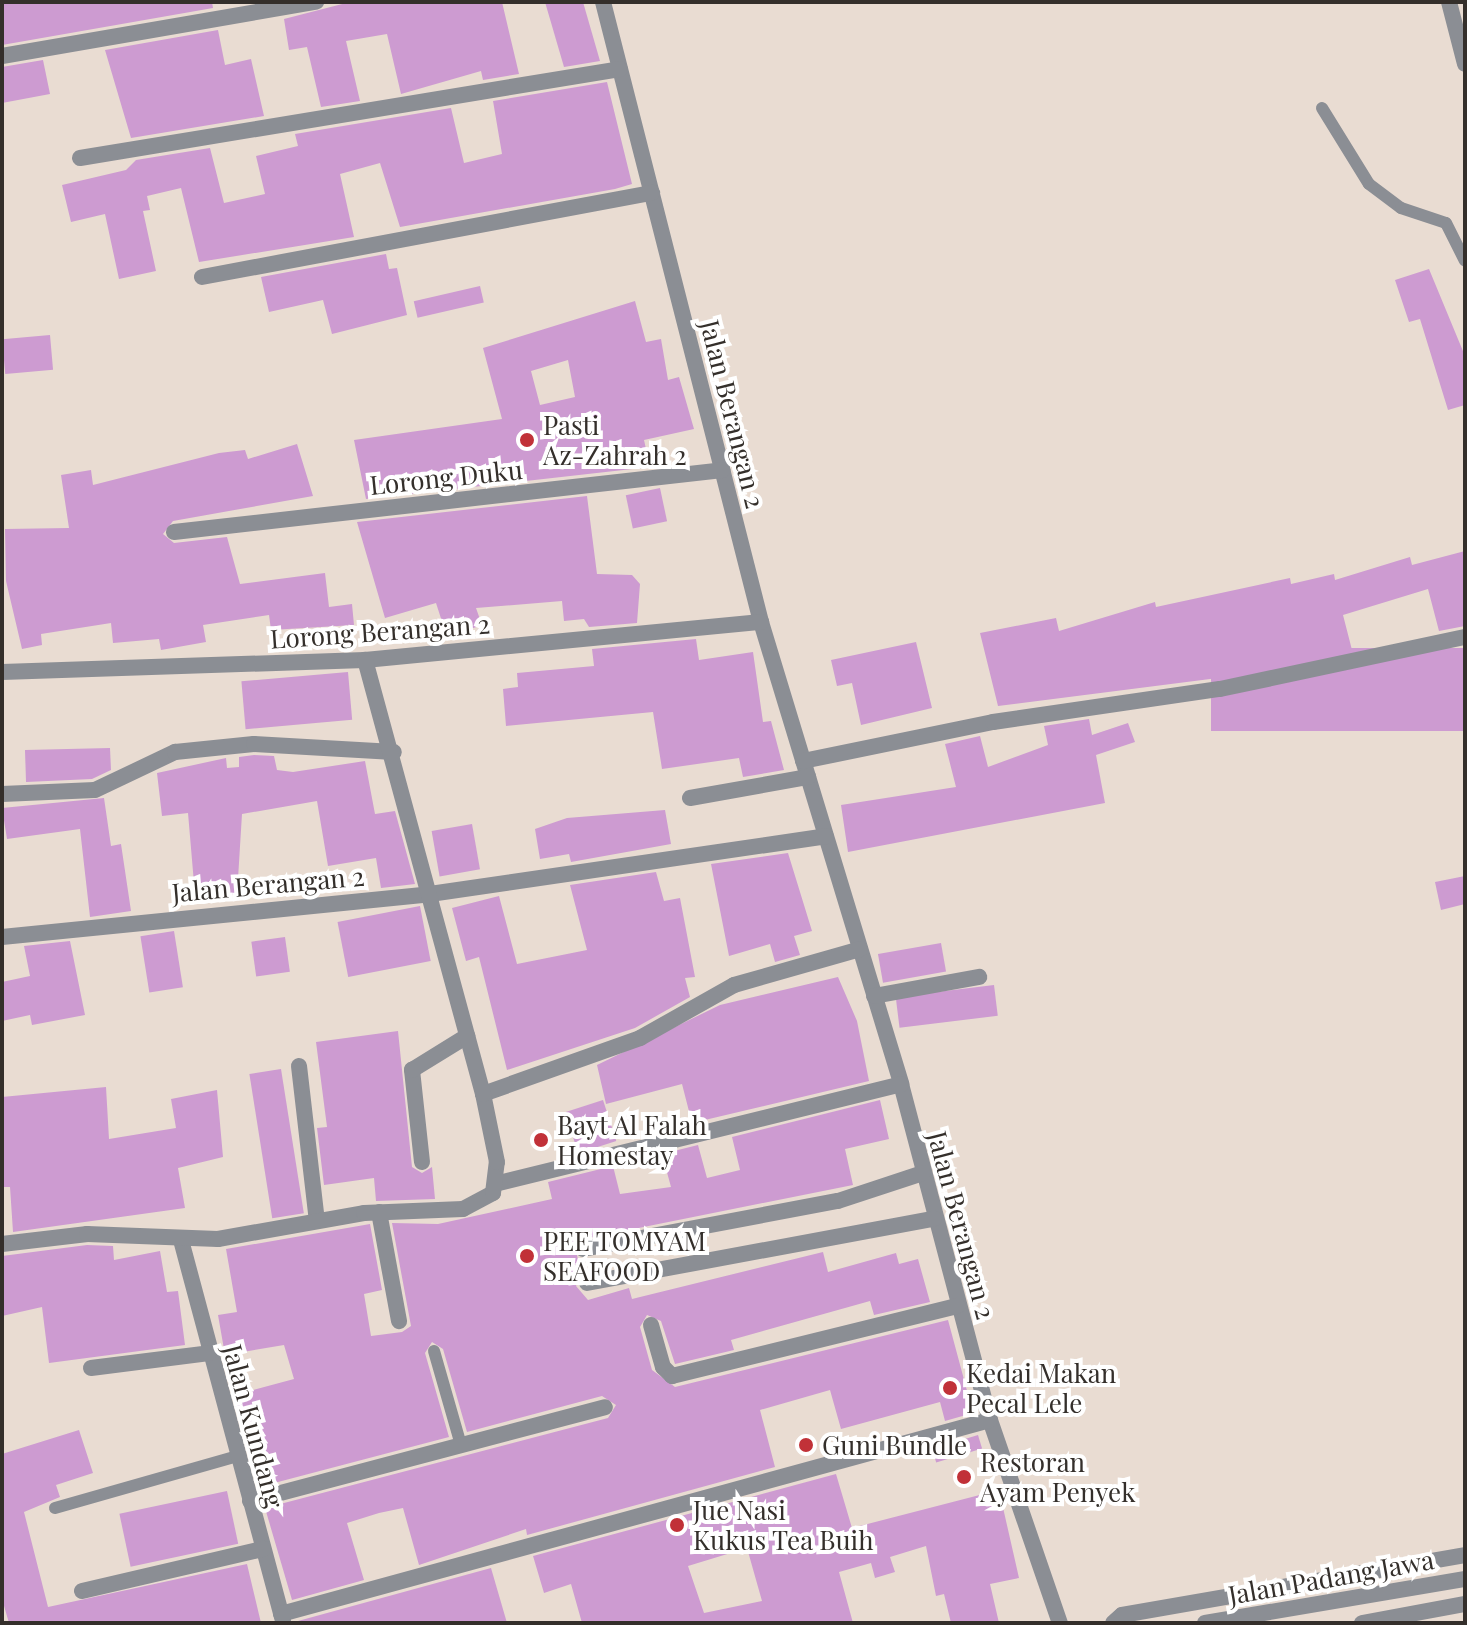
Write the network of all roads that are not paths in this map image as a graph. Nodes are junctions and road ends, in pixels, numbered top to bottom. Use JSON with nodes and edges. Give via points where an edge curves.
{"nodes":[{"id":1,"x":316,"y":2,"type":"edge"},
{"id":2,"x":603,"y":2,"type":"edge"},
{"id":3,"x":1449,"y":2,"type":"edge"},
{"id":4,"x":2,"y":56,"type":"edge"},
{"id":5,"x":1465,"y":64,"type":"edge"},
{"id":6,"x":620,"y":69,"type":"junction"},
{"id":7,"x":1322,"y":108,"type":"dead end"},
{"id":8,"x":80,"y":158,"type":"dead end"},
{"id":9,"x":652,"y":193,"type":"junction"},
{"id":10,"x":1465,"y":261,"type":"edge"},
{"id":11,"x":202,"y":277,"type":"dead end"},
{"id":12,"x":723,"y":470,"type":"junction"},
{"id":13,"x":174,"y":532,"type":"dead end"},
{"id":14,"x":761,"y":622,"type":"junction"},
{"id":15,"x":1465,"y":637,"type":"edge"},
{"id":16,"x":365,"y":660,"type":"junction"},
{"id":17,"x":2,"y":672,"type":"edge"},
{"id":18,"x":394,"y":752,"type":"junction"},
{"id":19,"x":806,"y":769,"type":"junction"},
{"id":20,"x":2,"y":794,"type":"edge"},
{"id":21,"x":690,"y":798,"type":"dead end"},
{"id":22,"x":826,"y":836,"type":"junction"},
{"id":23,"x":430,"y":894,"type":"junction"},
{"id":24,"x":2,"y":937,"type":"edge"},
{"id":25,"x":860,"y":949,"type":"junction"},
{"id":26,"x":979,"y":977,"type":"dead end"},
{"id":27,"x":874,"y":996,"type":"junction"},
{"id":28,"x":467,"y":1036,"type":"junction"},
{"id":29,"x":299,"y":1066,"type":"dead end"},
{"id":30,"x":901,"y":1084,"type":"junction"},
{"id":31,"x":483,"y":1094,"type":"junction"},
{"id":32,"x":422,"y":1162,"type":"dead end"},
{"id":33,"x":923,"y":1173,"type":"junction"},
{"id":34,"x":495,"y":1184,"type":"junction"},
{"id":35,"x":379,"y":1212,"type":"junction"},
{"id":36,"x":934,"y":1219,"type":"junction"},
{"id":37,"x":317,"y":1221,"type":"junction"},
{"id":38,"x":181,"y":1240,"type":"junction"},
{"id":39,"x":2,"y":1244,"type":"edge"},
{"id":40,"x":583,"y":1249,"type":"dead end"},
{"id":41,"x":587,"y":1283,"type":"dead end"},
{"id":42,"x":958,"y":1306,"type":"junction"},
{"id":43,"x":399,"y":1321,"type":"dead end"},
{"id":44,"x":651,"y":1325,"type":"dead end"},
{"id":45,"x":434,"y":1351,"type":"dead end"},
{"id":46,"x":209,"y":1353,"type":"junction"},
{"id":47,"x":91,"y":1368,"type":"dead end"},
{"id":48,"x":605,"y":1407,"type":"dead end"},
{"id":49,"x":990,"y":1420,"type":"junction"},
{"id":50,"x":461,"y":1445,"type":"junction"},
{"id":51,"x":237,"y":1456,"type":"junction"},
{"id":52,"x":250,"y":1501,"type":"junction"},
{"id":53,"x":55,"y":1508,"type":"dead end"},
{"id":54,"x":263,"y":1549,"type":"junction"},
{"id":55,"x":1465,"y":1555,"type":"edge"},
{"id":56,"x":1465,"y":1579,"type":"edge"},
{"id":57,"x":82,"y":1591,"type":"dead end"},
{"id":58,"x":1465,"y":1604,"type":"edge"},
{"id":59,"x":282,"y":1619,"type":"edge"},
{"id":60,"x":1060,"y":1623,"type":"edge"},
{"id":61,"x":1113,"y":1623,"type":"edge"},
{"id":62,"x":1205,"y":1623,"type":"edge"},
{"id":63,"x":1362,"y":1623,"type":"edge"}],
"edges":[{"from":1,"to":4,"type":"street"},
{"from":2,"to":6,"type":"street","name":"Jalan Berangan 2"},
{"from":3,"to":5,"type":"street"},
{"from":6,"to":8,"type":"street"},
{"from":6,"to":9,"type":"street","name":"Jalan Berangan 2"},
{"from":7,"to":10,"type":"lane","via":[[1369,184],[1401,208],[1446,223]]},
{"from":9,"to":11,"type":"street"},
{"from":9,"to":12,"type":"street","name":"Jalan Berangan 2"},
{"from":12,"to":13,"type":"street","name":"Lorong Duku"},
{"from":12,"to":14,"type":"street","name":"Jalan Berangan 2"},
{"from":14,"to":16,"type":"street","name":"Lorong Berangan 2"},
{"from":14,"to":19,"type":"street","name":"Jalan Berangan 2"},
{"from":15,"to":19,"type":"street","via":[[1220,689],[993,722]]},
{"from":16,"to":17,"type":"street","name":"Lorong Berangan 2"},
{"from":16,"to":18,"type":"street"},
{"from":18,"to":20,"type":"street","via":[[254,744],[175,752],[95,790]]},
{"from":18,"to":23,"type":"street"},
{"from":19,"to":21,"type":"street"},
{"from":19,"to":22,"type":"street","name":"Jalan Berangan 2"},
{"from":22,"to":23,"type":"street","name":"Jalan Berangan 2"},
{"from":22,"to":25,"type":"street","name":"Jalan Berangan 2"},
{"from":23,"to":24,"type":"street","name":"Jalan Berangan 2"},
{"from":23,"to":28,"type":"street"},
{"from":25,"to":27,"type":"street","name":"Jalan Berangan 2"},
{"from":25,"to":31,"type":"street","via":[[734,985],[640,1038]]},
{"from":26,"to":27,"type":"street"},
{"from":27,"to":30,"type":"street","name":"Jalan Berangan 2"},
{"from":28,"to":31,"type":"street"},
{"from":28,"to":32,"type":"street","via":[[412,1070]]},
{"from":29,"to":37,"type":"street"},
{"from":30,"to":33,"type":"street","name":"Jalan Berangan 2"},
{"from":30,"to":34,"type":"street"},
{"from":31,"to":34,"type":"street"},
{"from":33,"to":36,"type":"street","name":"Jalan Berangan 2"},
{"from":33,"to":40,"type":"street","via":[[838,1201]]},
{"from":34,"to":35,"type":"street","via":[[493,1193],[463,1209]]},
{"from":35,"to":37,"type":"street"},
{"from":35,"to":43,"type":"street"},
{"from":36,"to":41,"type":"street"},
{"from":36,"to":42,"type":"street","name":"Jalan Berangan 2"},
{"from":37,"to":38,"type":"street"},
{"from":38,"to":39,"type":"street","via":[[87,1234]]},
{"from":38,"to":46,"type":"street","name":"Jalan Kundang"},
{"from":42,"to":44,"type":"street","via":[[672,1376]]},
{"from":42,"to":49,"type":"street","name":"Jalan Berangan 2"},
{"from":45,"to":50,"type":"lane"},
{"from":46,"to":47,"type":"street"},
{"from":46,"to":51,"type":"street","name":"Jalan Kundang"},
{"from":48,"to":50,"type":"street"},
{"from":49,"to":59,"type":"street"},
{"from":49,"to":60,"type":"street","name":"Jalan Berangan 2"},
{"from":50,"to":52,"type":"street"},
{"from":51,"to":52,"type":"street","name":"Jalan Kundang"},
{"from":51,"to":53,"type":"lane"},
{"from":52,"to":54,"type":"street","name":"Jalan Kundang"},
{"from":54,"to":57,"type":"street"},
{"from":54,"to":59,"type":"street","name":"Jalan Kundang"},
{"from":55,"to":61,"type":"street","via":[[1122,1615]]},
{"from":56,"to":62,"type":"street","name":"Jalan Padang Jawa"},
{"from":58,"to":63,"type":"street"}]}
